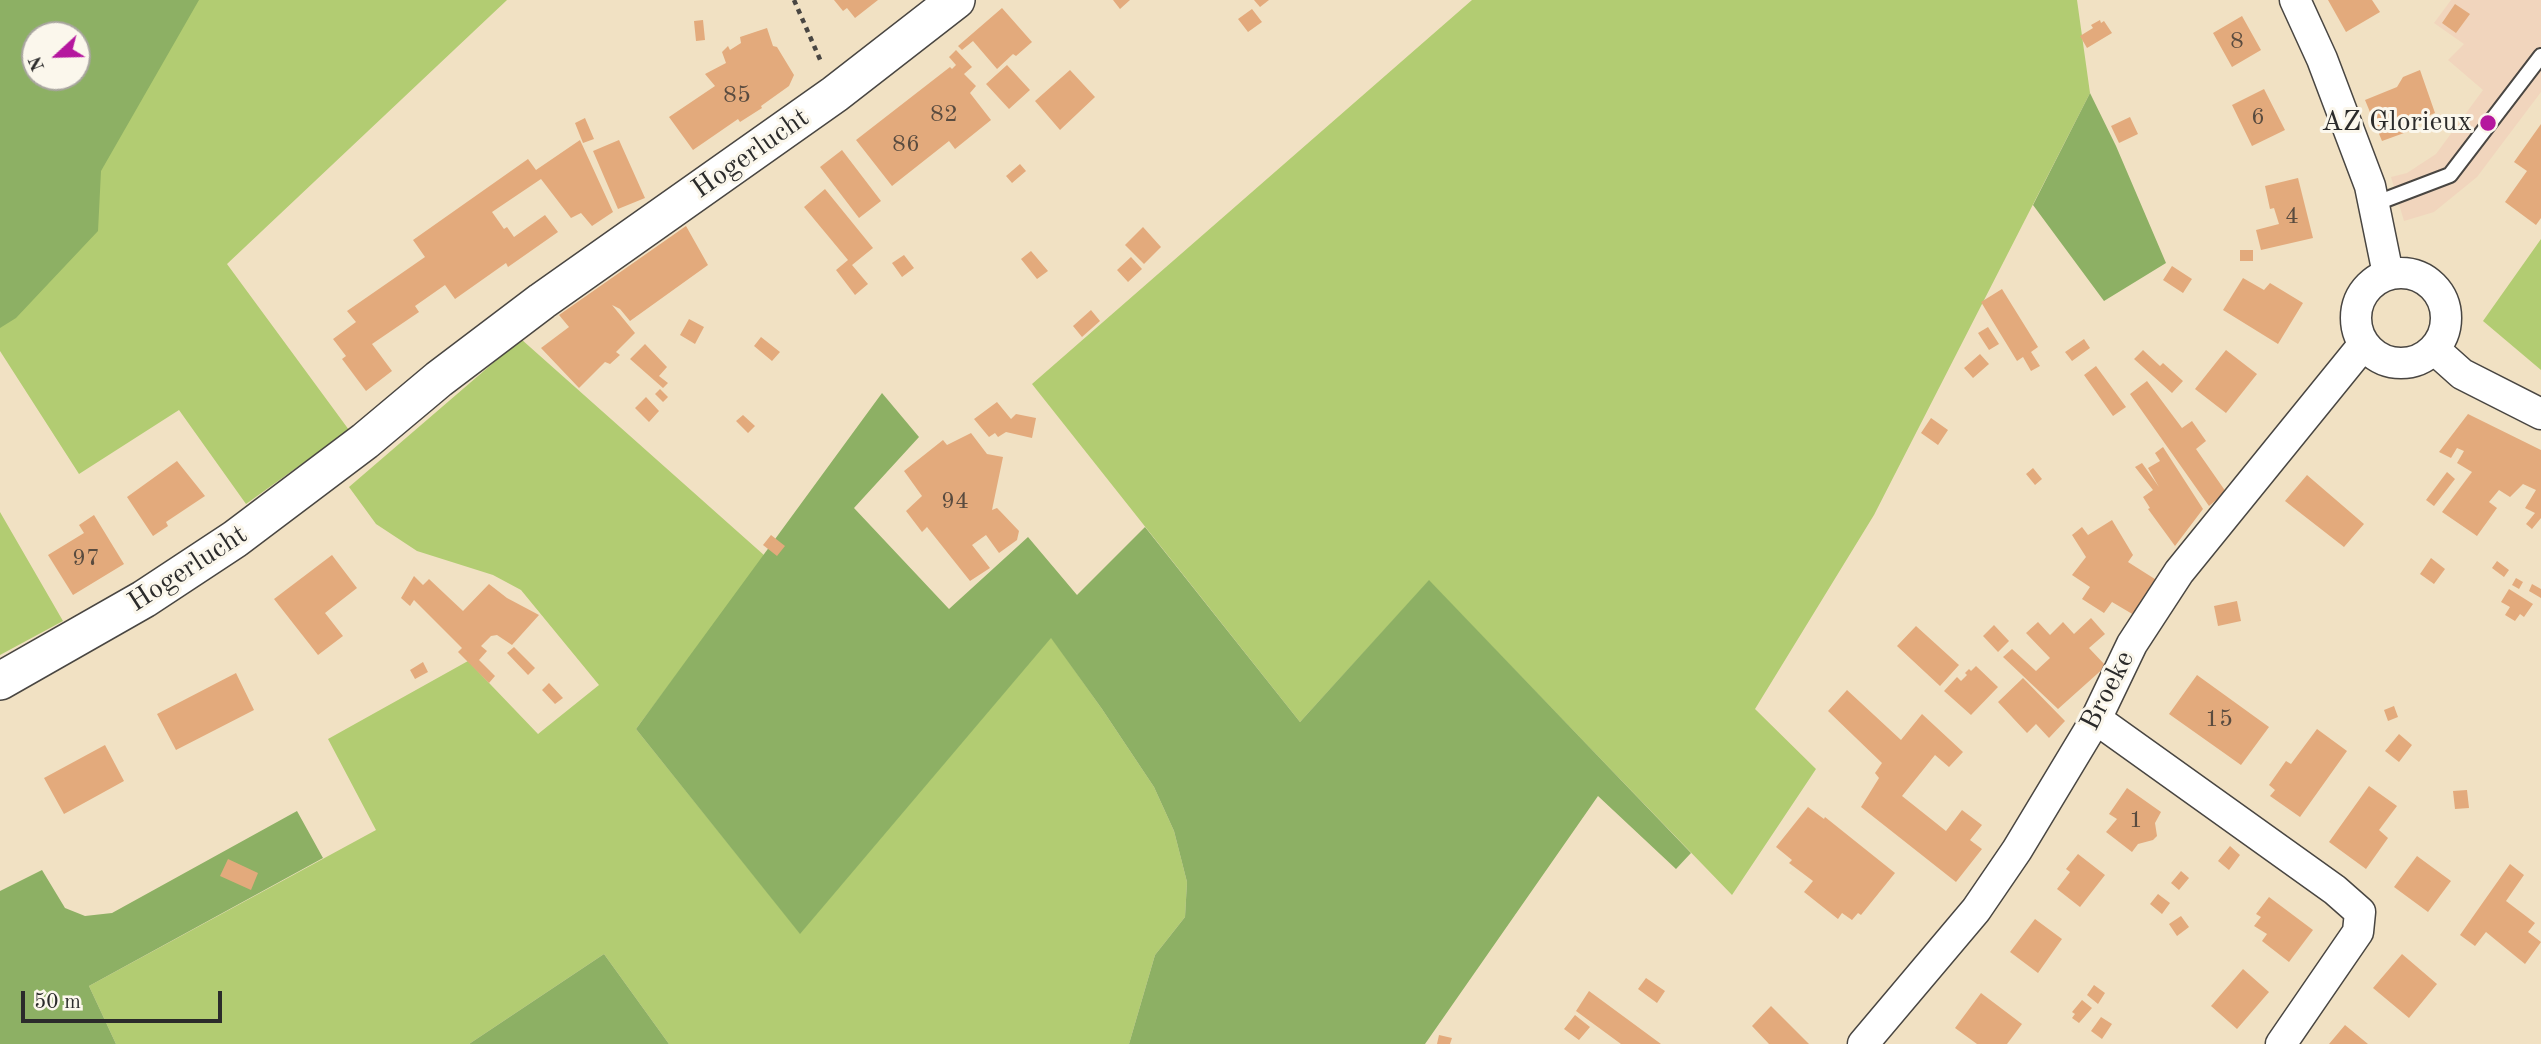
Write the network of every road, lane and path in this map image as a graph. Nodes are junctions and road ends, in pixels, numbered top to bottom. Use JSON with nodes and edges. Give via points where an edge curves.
{"nodes":[{"id":1,"x":794,"y":0,"type":"edge"},
{"id":2,"x":956,"y":0,"type":"edge"},
{"id":3,"x":2295,"y":0,"type":"edge"},
{"id":4,"x":2541,"y":56,"type":"edge"},
{"id":5,"x":835,"y":94,"type":"junction"},
{"id":6,"x":2374,"y":204,"type":"junction"},
{"id":7,"x":2388,"y":274,"type":"junction"},
{"id":8,"x":2364,"y":344,"type":"junction"},
{"id":9,"x":2434,"y":349,"type":"junction"},
{"id":10,"x":2541,"y":414,"type":"edge"},
{"id":11,"x":0,"y":681,"type":"edge"},
{"id":12,"x":2096,"y":719,"type":"junction"},
{"id":13,"x":1863,"y":1044,"type":"edge"},
{"id":14,"x":2281,"y":1044,"type":"edge"}],
"edges":[{"from":1,"to":5,"type":"path"},
{"from":2,"to":5,"type":"street","name":"Hogerlucht"},
{"from":3,"to":6,"type":"street","via":[[2322,59]]},
{"from":4,"to":6,"type":"lane","via":[[2450,176]]},
{"from":5,"to":11,"type":"street","name":"Hogerlucht","via":[[542,301],[235,539],[166,585]]},
{"from":6,"to":7,"type":"street"},
{"from":7,"to":8,"type":"street","via":[[2368,286],[2357,306],[2357,330]]},
{"from":7,"to":9,"type":"street","via":[[2418,276],[2441,296],[2446,326]]},
{"from":8,"to":9,"type":"street","via":[[2383,360],[2399,363],[2416,361]]},
{"from":8,"to":12,"type":"street","name":"Broeke","via":[[2179,572],[2132,644]]},
{"from":9,"to":10,"type":"street","via":[[2462,374]]},
{"from":12,"to":13,"type":"street","name":"Broeke","via":[[1976,911]]},
{"from":12,"to":14,"type":"street","via":[[2360,912],[2358,932]]}]}
